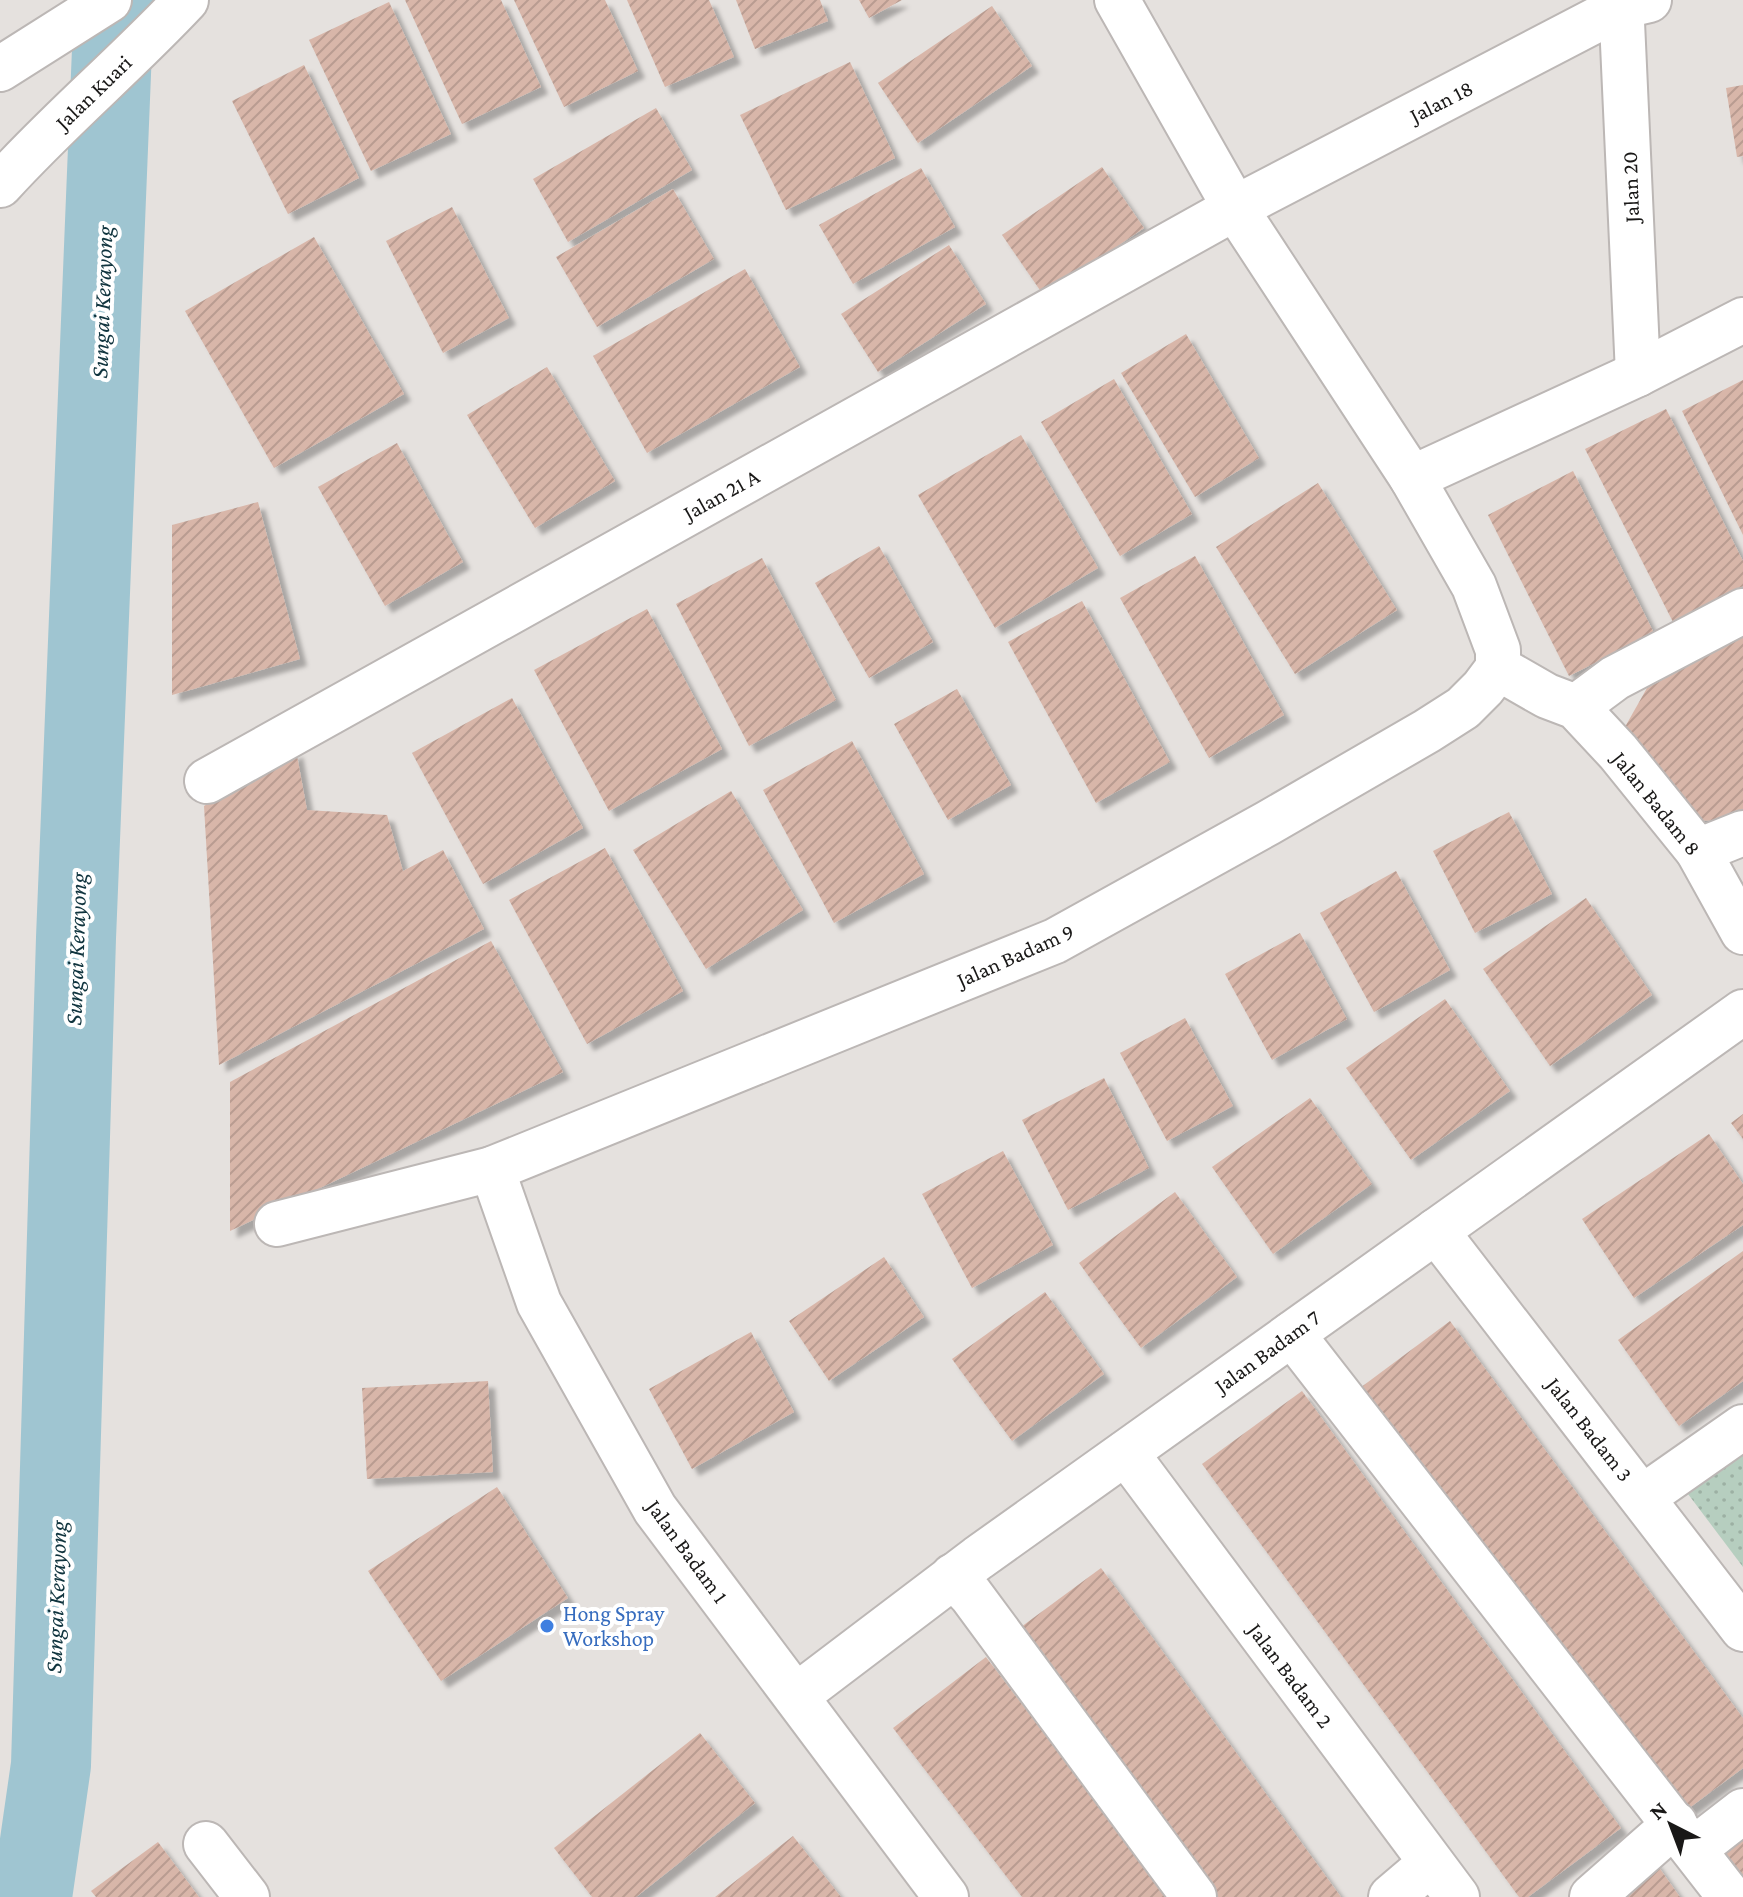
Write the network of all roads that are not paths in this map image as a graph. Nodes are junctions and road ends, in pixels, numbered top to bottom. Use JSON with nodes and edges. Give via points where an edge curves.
{"nodes":[{"id":1,"x":109,"y":0,"type":"edge"},
{"id":2,"x":186,"y":0,"type":"edge"},
{"id":3,"x":1117,"y":0,"type":"edge"},
{"id":4,"x":1631,"y":2,"type":"edge"},
{"id":5,"x":0,"y":69,"type":"edge"},
{"id":6,"x":0,"y":185,"type":"edge"},
{"id":7,"x":1235,"y":208,"type":"junction"},
{"id":8,"x":1743,"y":320,"type":"edge"},
{"id":9,"x":1638,"y":374,"type":"junction"},
{"id":10,"x":1412,"y":478,"type":"junction"},
{"id":11,"x":1743,"y":611,"type":"edge"},
{"id":12,"x":1498,"y":668,"type":"junction"},
{"id":13,"x":1561,"y":702,"type":"junction"},
{"id":14,"x":207,"y":781,"type":"dead end"},
{"id":15,"x":1743,"y":833,"type":"edge"},
{"id":16,"x":1698,"y":851,"type":"junction"},
{"id":17,"x":1743,"y":932,"type":"edge"},
{"id":18,"x":1743,"y":1012,"type":"edge"},
{"id":19,"x":492,"y":1169,"type":"junction"},
{"id":20,"x":277,"y":1224,"type":"dead end"},
{"id":21,"x":1436,"y":1231,"type":"junction"},
{"id":22,"x":1292,"y":1334,"type":"junction"},
{"id":23,"x":1743,"y":1427,"type":"edge"},
{"id":24,"x":1126,"y":1453,"type":"junction"},
{"id":25,"x":1643,"y":1497,"type":"junction"},
{"id":26,"x":953,"y":1576,"type":"junction"},
{"id":27,"x":1743,"y":1629,"type":"edge"},
{"id":28,"x":796,"y":1696,"type":"junction"},
{"id":29,"x":1743,"y":1811,"type":"edge"},
{"id":30,"x":1684,"y":1836,"type":"junction"},
{"id":31,"x":206,"y":1844,"type":"dead end"},
{"id":32,"x":1444,"y":1880,"type":"edge"},
{"id":33,"x":247,"y":1897,"type":"edge"},
{"id":34,"x":946,"y":1897,"type":"edge"},
{"id":35,"x":1194,"y":1897,"type":"edge"},
{"id":36,"x":1391,"y":1897,"type":"edge"},
{"id":37,"x":1592,"y":1897,"type":"edge"},
{"id":38,"x":1730,"y":1897,"type":"edge"}],
"edges":[{"from":1,"to":5,"type":"street"},
{"from":2,"to":6,"type":"street","name":"Jalan Kuari"},
{"from":3,"to":7,"type":"street"},
{"from":4,"to":7,"type":"street","name":"Jalan 18"},
{"from":4,"to":9,"type":"street","name":"Jalan 20"},
{"from":7,"to":10,"type":"street"},
{"from":7,"to":14,"type":"street","name":"Jalan 21 A"},
{"from":8,"to":9,"type":"street"},
{"from":9,"to":10,"type":"street"},
{"from":10,"to":12,"type":"street","via":[[1474,586],[1498,650]]},
{"from":11,"to":13,"type":"street"},
{"from":12,"to":13,"type":"street","name":"Jalan Badam 8"},
{"from":12,"to":19,"type":"street","name":"Jalan Badam 9","via":[[1463,708],[1427,731],[1055,941]]},
{"from":13,"to":16,"type":"street","name":"Jalan Badam 8","via":[[1618,752]]},
{"from":15,"to":16,"type":"street"},
{"from":16,"to":17,"type":"street","name":"Jalan Badam 8"},
{"from":18,"to":21,"type":"street","name":"Jalan Badam 7"},
{"from":19,"to":20,"type":"street","name":"Jalan Badam 9"},
{"from":19,"to":28,"type":"street","name":"Jalan Badam 1","via":[[539,1303],[655,1509]]},
{"from":21,"to":22,"type":"street","name":"Jalan Badam 7"},
{"from":21,"to":25,"type":"street","name":"Jalan Badam 3"},
{"from":22,"to":24,"type":"street","name":"Jalan Badam 7"},
{"from":22,"to":30,"type":"street"},
{"from":23,"to":25,"type":"street"},
{"from":24,"to":26,"type":"street","name":"Jalan Badam 7"},
{"from":24,"to":32,"type":"street","name":"Jalan Badam 2"},
{"from":25,"to":27,"type":"street","name":"Jalan Badam 3"},
{"from":26,"to":28,"type":"street","name":"Jalan Badam 7"},
{"from":26,"to":35,"type":"street"},
{"from":28,"to":34,"type":"street","name":"Jalan Badam 1"},
{"from":29,"to":30,"type":"street"},
{"from":30,"to":37,"type":"street"},
{"from":30,"to":38,"type":"street"},
{"from":31,"to":33,"type":"street"},
{"from":32,"to":36,"type":"street"}]}
